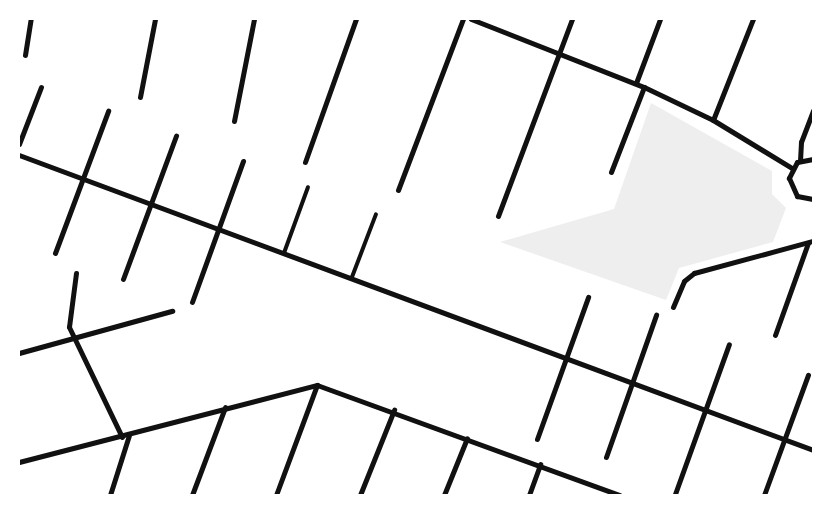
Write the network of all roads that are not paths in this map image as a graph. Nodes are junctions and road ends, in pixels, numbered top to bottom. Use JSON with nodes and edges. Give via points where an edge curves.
{"nodes":[{"id":1,"x":31,"y":19,"type":"edge"},
{"id":2,"x":155,"y":19,"type":"edge"},
{"id":3,"x":254,"y":19,"type":"edge"},
{"id":4,"x":356,"y":19,"type":"edge"},
{"id":5,"x":463,"y":19,"type":"edge"},
{"id":6,"x":471,"y":19,"type":"edge"},
{"id":7,"x":572,"y":19,"type":"edge"},
{"id":8,"x":660,"y":19,"type":"edge"},
{"id":9,"x":753,"y":19,"type":"edge"},
{"id":10,"x":560,"y":54,"type":"junction"},
{"id":11,"x":25,"y":55,"type":"dead end"},
{"id":12,"x":636,"y":84,"type":"junction"},
{"id":13,"x":41,"y":87,"type":"dead end"},
{"id":14,"x":644,"y":87,"type":"junction"},
{"id":15,"x":140,"y":97,"type":"dead end"},
{"id":16,"x":813,"y":110,"type":"edge"},
{"id":17,"x":108,"y":111,"type":"dead end"},
{"id":18,"x":714,"y":120,"type":"junction"},
{"id":19,"x":234,"y":121,"type":"dead end"},
{"id":20,"x":176,"y":136,"type":"dead end"},
{"id":21,"x":19,"y":144,"type":"edge"},
{"id":22,"x":19,"y":154,"type":"edge"},
{"id":23,"x":813,"y":159,"type":"edge"},
{"id":24,"x":243,"y":160,"type":"dead end"},
{"id":25,"x":800,"y":161,"type":"junction"},
{"id":26,"x":305,"y":162,"type":"dead end"},
{"id":27,"x":792,"y":168,"type":"junction"},
{"id":28,"x":611,"y":172,"type":"dead end"},
{"id":29,"x":82,"y":178,"type":"junction"},
{"id":30,"x":308,"y":187,"type":"dead end"},
{"id":31,"x":398,"y":190,"type":"dead end"},
{"id":32,"x":813,"y":200,"type":"edge"},
{"id":33,"x":150,"y":204,"type":"junction"},
{"id":34,"x":376,"y":214,"type":"dead end"},
{"id":35,"x":498,"y":216,"type":"dead end"},
{"id":36,"x":219,"y":228,"type":"junction"},
{"id":37,"x":811,"y":242,"type":"edge"},
{"id":38,"x":284,"y":252,"type":"junction"},
{"id":39,"x":55,"y":253,"type":"dead end"},
{"id":40,"x":76,"y":273,"type":"dead end"},
{"id":41,"x":352,"y":276,"type":"junction"},
{"id":42,"x":123,"y":279,"type":"dead end"},
{"id":43,"x":588,"y":297,"type":"dead end"},
{"id":44,"x":192,"y":302,"type":"dead end"},
{"id":45,"x":673,"y":307,"type":"dead end"},
{"id":46,"x":172,"y":311,"type":"dead end"},
{"id":47,"x":656,"y":315,"type":"dead end"},
{"id":48,"x":775,"y":335,"type":"dead end"},
{"id":49,"x":74,"y":338,"type":"junction"},
{"id":50,"x":729,"y":344,"type":"dead end"},
{"id":51,"x":19,"y":353,"type":"edge"},
{"id":52,"x":567,"y":356,"type":"junction"},
{"id":53,"x":808,"y":375,"type":"dead end"},
{"id":54,"x":633,"y":381,"type":"junction"},
{"id":55,"x":317,"y":385,"type":"junction"},
{"id":56,"x":225,"y":407,"type":"junction"},
{"id":57,"x":394,"y":410,"type":"junction"},
{"id":58,"x":706,"y":410,"type":"junction"},
{"id":59,"x":129,"y":435,"type":"junction"},
{"id":60,"x":122,"y":438,"type":"junction"},
{"id":61,"x":466,"y":438,"type":"junction"},
{"id":62,"x":537,"y":438,"type":"dead end"},
{"id":63,"x":784,"y":439,"type":"junction"},
{"id":64,"x":813,"y":450,"type":"edge"},
{"id":65,"x":606,"y":457,"type":"dead end"},
{"id":66,"x":19,"y":462,"type":"edge"},
{"id":67,"x":540,"y":464,"type":"junction"},
{"id":68,"x":675,"y":494,"type":"dead end"},
{"id":69,"x":110,"y":495,"type":"edge"},
{"id":70,"x":192,"y":495,"type":"edge"},
{"id":71,"x":276,"y":495,"type":"edge"},
{"id":72,"x":360,"y":495,"type":"edge"},
{"id":73,"x":444,"y":495,"type":"edge"},
{"id":74,"x":529,"y":495,"type":"edge"},
{"id":75,"x":616,"y":495,"type":"edge"},
{"id":76,"x":764,"y":495,"type":"edge"}],
"edges":[{"from":1,"to":11,"type":"street"},
{"from":2,"to":15,"type":"street"},
{"from":3,"to":19,"type":"street"},
{"from":4,"to":26,"type":"street"},
{"from":5,"to":31,"type":"street"},
{"from":6,"to":10,"type":"street"},
{"from":7,"to":10,"type":"street"},
{"from":8,"to":12,"type":"street"},
{"from":9,"to":18,"type":"street"},
{"from":10,"to":12,"type":"street"},
{"from":10,"to":35,"type":"street"},
{"from":12,"to":14,"type":"street"},
{"from":13,"to":21,"type":"street"},
{"from":14,"to":18,"type":"street"},
{"from":14,"to":28,"type":"street"},
{"from":16,"to":25,"type":"street","via":[[801,142]]},
{"from":17,"to":29,"type":"street"},
{"from":18,"to":27,"type":"street"},
{"from":20,"to":33,"type":"street"},
{"from":22,"to":29,"type":"street"},
{"from":23,"to":25,"type":"street"},
{"from":24,"to":36,"type":"street"},
{"from":25,"to":27,"type":"street"},
{"from":27,"to":32,"type":"street","via":[[792,191]]},
{"from":29,"to":33,"type":"street"},
{"from":29,"to":39,"type":"street"},
{"from":30,"to":38,"type":"lane"},
{"from":33,"to":36,"type":"street"},
{"from":33,"to":42,"type":"street"},
{"from":34,"to":41,"type":"lane"},
{"from":36,"to":38,"type":"street"},
{"from":36,"to":44,"type":"street"},
{"from":37,"to":45,"type":"street","via":[[694,273],[684,281]]},
{"from":37,"to":48,"type":"street"},
{"from":38,"to":41,"type":"street"},
{"from":40,"to":49,"type":"street","via":[[68,320]]},
{"from":41,"to":52,"type":"street"},
{"from":43,"to":52,"type":"street"},
{"from":46,"to":49,"type":"street"},
{"from":47,"to":54,"type":"street"},
{"from":49,"to":51,"type":"street"},
{"from":49,"to":60,"type":"street"},
{"from":50,"to":58,"type":"street"},
{"from":52,"to":54,"type":"street"},
{"from":52,"to":62,"type":"street"},
{"from":53,"to":63,"type":"street"},
{"from":54,"to":58,"type":"street"},
{"from":54,"to":65,"type":"street"},
{"from":55,"to":56,"type":"street"},
{"from":55,"to":57,"type":"street"},
{"from":55,"to":71,"type":"street"},
{"from":56,"to":59,"type":"street"},
{"from":56,"to":70,"type":"street"},
{"from":57,"to":61,"type":"street"},
{"from":57,"to":72,"type":"street"},
{"from":58,"to":63,"type":"street"},
{"from":58,"to":68,"type":"street"},
{"from":59,"to":60,"type":"street"},
{"from":59,"to":69,"type":"street"},
{"from":60,"to":66,"type":"street"},
{"from":61,"to":67,"type":"street"},
{"from":61,"to":73,"type":"street"},
{"from":63,"to":64,"type":"street"},
{"from":63,"to":76,"type":"street"},
{"from":67,"to":74,"type":"street"},
{"from":67,"to":75,"type":"street"}]}
